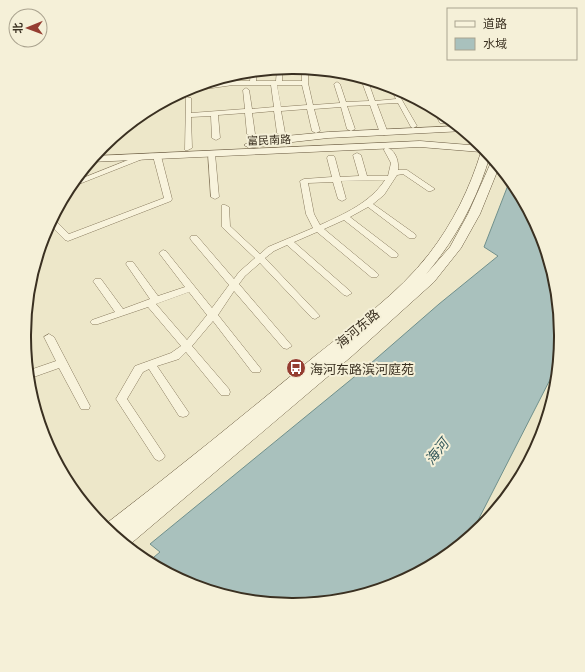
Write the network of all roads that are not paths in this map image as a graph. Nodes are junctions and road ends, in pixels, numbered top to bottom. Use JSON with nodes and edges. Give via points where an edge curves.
{"nodes":[{"id":1,"x":279,"y":75,"type":"edge"},
{"id":2,"x":305,"y":75,"type":"edge"},
{"id":3,"x":253,"y":78,"type":"edge"},
{"id":4,"x":253,"y":83,"type":"junction"},
{"id":5,"x":277,"y":84,"type":"junction"},
{"id":6,"x":305,"y":84,"type":"dead end"},
{"id":7,"x":337,"y":84,"type":"dead end"},
{"id":8,"x":218,"y":85,"type":"edge"},
{"id":9,"x":366,"y":85,"type":"edge"},
{"id":10,"x":246,"y":90,"type":"dead end"},
{"id":11,"x":396,"y":96,"type":"edge"},
{"id":12,"x":188,"y":98,"type":"dead end"},
{"id":13,"x":399,"y":102,"type":"junction"},
{"id":14,"x":372,"y":103,"type":"junction"},
{"id":15,"x":344,"y":104,"type":"junction"},
{"id":16,"x":311,"y":106,"type":"junction"},
{"id":17,"x":279,"y":109,"type":"junction"},
{"id":18,"x":248,"y":112,"type":"junction"},
{"id":19,"x":214,"y":113,"type":"junction"},
{"id":20,"x":188,"y":115,"type":"junction"},
{"id":21,"x":413,"y":126,"type":"dead end"},
{"id":22,"x":351,"y":129,"type":"dead end"},
{"id":23,"x":453,"y":129,"type":"edge"},
{"id":24,"x":316,"y":131,"type":"dead end"},
{"id":25,"x":281,"y":133,"type":"dead end"},
{"id":26,"x":384,"y":133,"type":"junction"},
{"id":27,"x":216,"y":138,"type":"dead end"},
{"id":28,"x":466,"y":140,"type":"edge"},
{"id":29,"x":449,"y":141,"type":"junction"},
{"id":30,"x":250,"y":144,"type":"junction"},
{"id":31,"x":473,"y":147,"type":"edge"},
{"id":32,"x":188,"y":148,"type":"junction"},
{"id":33,"x":388,"y":150,"type":"junction"},
{"id":34,"x":107,"y":152,"type":"edge"},
{"id":35,"x":210,"y":154,"type":"junction"},
{"id":36,"x":357,"y":155,"type":"dead end"},
{"id":37,"x":146,"y":156,"type":"junction"},
{"id":38,"x":157,"y":156,"type":"junction"},
{"id":39,"x":101,"y":158,"type":"edge"},
{"id":40,"x":331,"y":158,"type":"dead end"},
{"id":41,"x":484,"y":159,"type":"edge"},
{"id":42,"x":482,"y":168,"type":"junction"},
{"id":43,"x":493,"y":169,"type":"edge"},
{"id":44,"x":393,"y":176,"type":"junction"},
{"id":45,"x":364,"y":178,"type":"junction"},
{"id":46,"x":336,"y":179,"type":"junction"},
{"id":47,"x":82,"y":181,"type":"edge"},
{"id":48,"x":431,"y":189,"type":"dead end"},
{"id":49,"x":215,"y":198,"type":"dead end"},
{"id":50,"x":342,"y":199,"type":"dead end"},
{"id":51,"x":368,"y":204,"type":"junction"},
{"id":52,"x":225,"y":207,"type":"dead end"},
{"id":53,"x":344,"y":216,"type":"junction"},
{"id":54,"x":56,"y":226,"type":"edge"},
{"id":55,"x":318,"y":229,"type":"junction"},
{"id":56,"x":412,"y":236,"type":"dead end"},
{"id":57,"x":194,"y":238,"type":"dead end"},
{"id":58,"x":288,"y":241,"type":"junction"},
{"id":59,"x":163,"y":253,"type":"dead end"},
{"id":60,"x":394,"y":255,"type":"dead end"},
{"id":61,"x":260,"y":258,"type":"junction"},
{"id":62,"x":130,"y":264,"type":"dead end"},
{"id":63,"x":374,"y":275,"type":"dead end"},
{"id":64,"x":98,"y":281,"type":"dead end"},
{"id":65,"x":234,"y":285,"type":"junction"},
{"id":66,"x":190,"y":288,"type":"junction"},
{"id":67,"x":347,"y":293,"type":"dead end"},
{"id":68,"x":153,"y":301,"type":"junction"},
{"id":69,"x":120,"y":312,"type":"junction"},
{"id":70,"x":212,"y":315,"type":"junction"},
{"id":71,"x":316,"y":316,"type":"dead end"},
{"id":72,"x":95,"y":322,"type":"dead end"},
{"id":73,"x":49,"y":337,"type":"dead end"},
{"id":74,"x":286,"y":346,"type":"dead end"},
{"id":75,"x":186,"y":347,"type":"junction"},
{"id":76,"x":62,"y":363,"type":"junction"},
{"id":77,"x":152,"y":365,"type":"junction"},
{"id":78,"x":256,"y":369,"type":"dead end"},
{"id":79,"x":34,"y":373,"type":"edge"},
{"id":80,"x":225,"y":392,"type":"dead end"},
{"id":81,"x":85,"y":406,"type":"dead end"},
{"id":82,"x":183,"y":413,"type":"dead end"},
{"id":83,"x":159,"y":456,"type":"dead end"},
{"id":84,"x":114,"y":527,"type":"edge"},
{"id":85,"x":125,"y":537,"type":"edge"}],
"edges":[{"from":1,"to":5,"type":"street"},
{"from":2,"to":5,"type":"street","via":[[305,82]]},
{"from":3,"to":4,"type":"street"},
{"from":4,"to":5,"type":"street"},
{"from":4,"to":8,"type":"street"},
{"from":5,"to":17,"type":"street"},
{"from":6,"to":16,"type":"street"},
{"from":7,"to":15,"type":"street"},
{"from":9,"to":14,"type":"street"},
{"from":10,"to":18,"type":"street"},
{"from":11,"to":13,"type":"street"},
{"from":12,"to":20,"type":"street"},
{"from":13,"to":14,"type":"street"},
{"from":13,"to":21,"type":"street"},
{"from":14,"to":15,"type":"street"},
{"from":14,"to":26,"type":"street"},
{"from":15,"to":16,"type":"street"},
{"from":15,"to":22,"type":"street"},
{"from":16,"to":17,"type":"street"},
{"from":16,"to":24,"type":"street"},
{"from":17,"to":18,"type":"street"},
{"from":17,"to":25,"type":"street"},
{"from":18,"to":19,"type":"street"},
{"from":18,"to":30,"type":"street"},
{"from":19,"to":20,"type":"street"},
{"from":19,"to":27,"type":"street"},
{"from":20,"to":32,"type":"street"},
{"from":23,"to":26,"type":"main road"},
{"from":26,"to":30,"type":"main road","via":[[271,140]]},
{"from":28,"to":29,"type":"main road"},
{"from":29,"to":30,"type":"main road","name":"富民南路","via":[[393,145]]},
{"from":29,"to":31,"type":"main road"},
{"from":30,"to":32,"type":"main road","name":"富民南路"},
{"from":30,"to":33,"type":"main road","via":[[307,154]]},
{"from":30,"to":35,"type":"main road","name":"富民南路"},
{"from":32,"to":34,"type":"main road","name":"富民南路"},
{"from":33,"to":42,"type":"main road","via":[[424,148],[462,152],[477,156]]},
{"from":33,"to":44,"type":"street","via":[[395,163]]},
{"from":35,"to":38,"type":"main road","name":"富民南路"},
{"from":35,"to":49,"type":"street"},
{"from":36,"to":45,"type":"street"},
{"from":37,"to":38,"type":"main road","name":"富民南路"},
{"from":37,"to":39,"type":"main road","name":"富民南路"},
{"from":37,"to":47,"type":"street"},
{"from":38,"to":54,"type":"street","via":[[168,199],[68,238]]},
{"from":40,"to":46,"type":"street"},
{"from":41,"to":42,"type":"main road","name":"海河东路"},
{"from":42,"to":84,"type":"main road","name":"海河东路","via":[[447,238],[406,286],[270,402]]},
{"from":43,"to":85,"type":"main road","name":"海河东路","via":[[456,248],[429,279],[347,353]]},
{"from":44,"to":45,"type":"street"},
{"from":44,"to":48,"type":"street","via":[[404,172]]},
{"from":44,"to":51,"type":"street","via":[[381,193]]},
{"from":45,"to":46,"type":"street"},
{"from":46,"to":50,"type":"street"},
{"from":46,"to":55,"type":"street","via":[[304,181],[310,214]]},
{"from":51,"to":53,"type":"street"},
{"from":51,"to":56,"type":"street"},
{"from":52,"to":61,"type":"street","via":[[226,226]]},
{"from":53,"to":55,"type":"street"},
{"from":53,"to":60,"type":"street"},
{"from":55,"to":58,"type":"street"},
{"from":55,"to":63,"type":"street"},
{"from":57,"to":65,"type":"street"},
{"from":58,"to":61,"type":"street"},
{"from":58,"to":67,"type":"street"},
{"from":59,"to":66,"type":"street"},
{"from":61,"to":65,"type":"street"},
{"from":61,"to":71,"type":"street"},
{"from":62,"to":68,"type":"street"},
{"from":64,"to":69,"type":"street"},
{"from":65,"to":70,"type":"street"},
{"from":65,"to":74,"type":"street"},
{"from":66,"to":68,"type":"street"},
{"from":66,"to":70,"type":"street"},
{"from":68,"to":69,"type":"street"},
{"from":68,"to":75,"type":"street"},
{"from":69,"to":72,"type":"street"},
{"from":70,"to":75,"type":"street"},
{"from":70,"to":78,"type":"street"},
{"from":73,"to":76,"type":"street"},
{"from":75,"to":77,"type":"street","via":[[175,356]]},
{"from":75,"to":80,"type":"street"},
{"from":76,"to":79,"type":"street"},
{"from":76,"to":81,"type":"street"},
{"from":77,"to":82,"type":"street"},
{"from":77,"to":83,"type":"street","via":[[139,369],[121,398]]}]}
